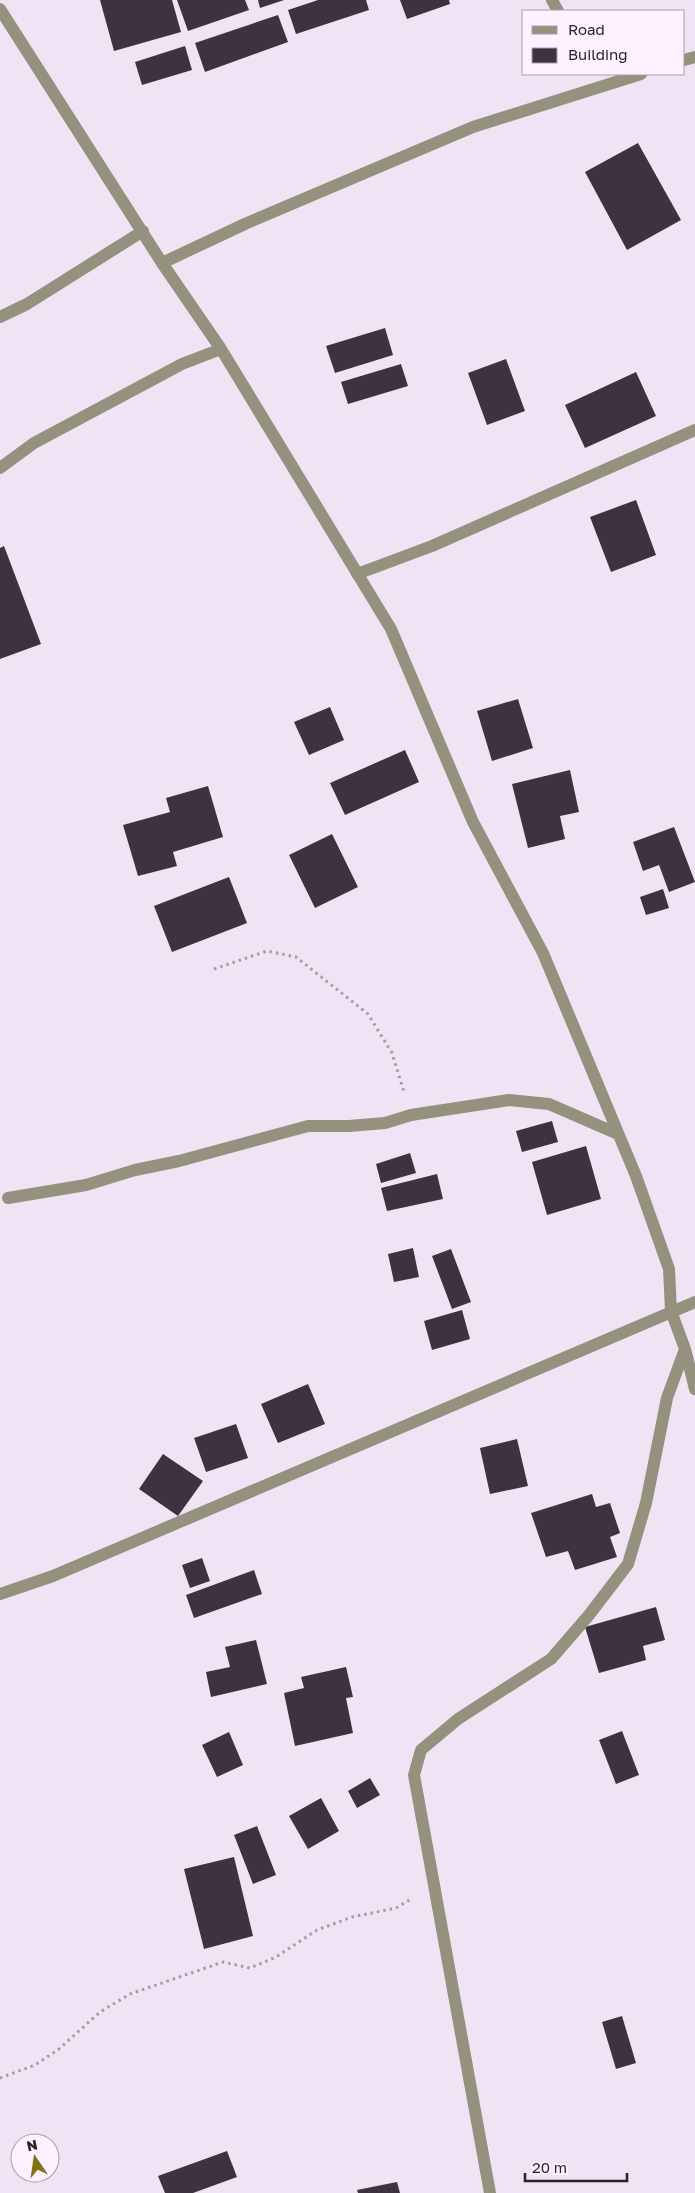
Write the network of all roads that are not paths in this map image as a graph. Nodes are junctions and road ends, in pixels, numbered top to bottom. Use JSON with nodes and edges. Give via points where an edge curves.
{"nodes":[{"id":1,"x":0,"y":10,"type":"edge"},
{"id":2,"x":624,"y":76,"type":"edge"},
{"id":3,"x":143,"y":231,"type":"junction"},
{"id":4,"x":162,"y":263,"type":"junction"},
{"id":5,"x":0,"y":317,"type":"edge"},
{"id":6,"x":221,"y":349,"type":"junction"},
{"id":7,"x":695,"y":430,"type":"edge"},
{"id":8,"x":0,"y":468,"type":"edge"},
{"id":9,"x":357,"y":574,"type":"junction"},
{"id":10,"x":618,"y":1134,"type":"junction"},
{"id":11,"x":8,"y":1198,"type":"dead end"},
{"id":12,"x":695,"y":1302,"type":"edge"},
{"id":13,"x":671,"y":1311,"type":"junction"},
{"id":14,"x":685,"y":1349,"type":"junction"},
{"id":15,"x":695,"y":1390,"type":"edge"},
{"id":16,"x":0,"y":1594,"type":"edge"},
{"id":17,"x":490,"y":2193,"type":"edge"}],
"edges":[{"from":1,"to":3,"type":"street"},
{"from":2,"to":4,"type":"street","via":[[473,126]]},
{"from":3,"to":4,"type":"street"},
{"from":3,"to":5,"type":"street","via":[[27,304]]},
{"from":4,"to":6,"type":"street"},
{"from":6,"to":8,"type":"street","via":[[182,364],[43,438]]},
{"from":6,"to":9,"type":"street"},
{"from":7,"to":9,"type":"street","via":[[432,546]]},
{"from":9,"to":10,"type":"street","via":[[391,629],[473,822],[542,953]]},
{"from":10,"to":11,"type":"street","via":[[549,1104],[509,1100],[411,1114],[385,1123],[308,1126],[86,1185]]},
{"from":10,"to":13,"type":"street","via":[[669,1269]]},
{"from":12,"to":13,"type":"street"},
{"from":13,"to":14,"type":"street"},
{"from":13,"to":16,"type":"street","via":[[53,1576]]},
{"from":14,"to":15,"type":"street"},
{"from":14,"to":17,"type":"street","via":[[668,1398],[646,1503],[628,1564],[551,1659],[458,1719],[421,1750],[414,1774]]}]}
